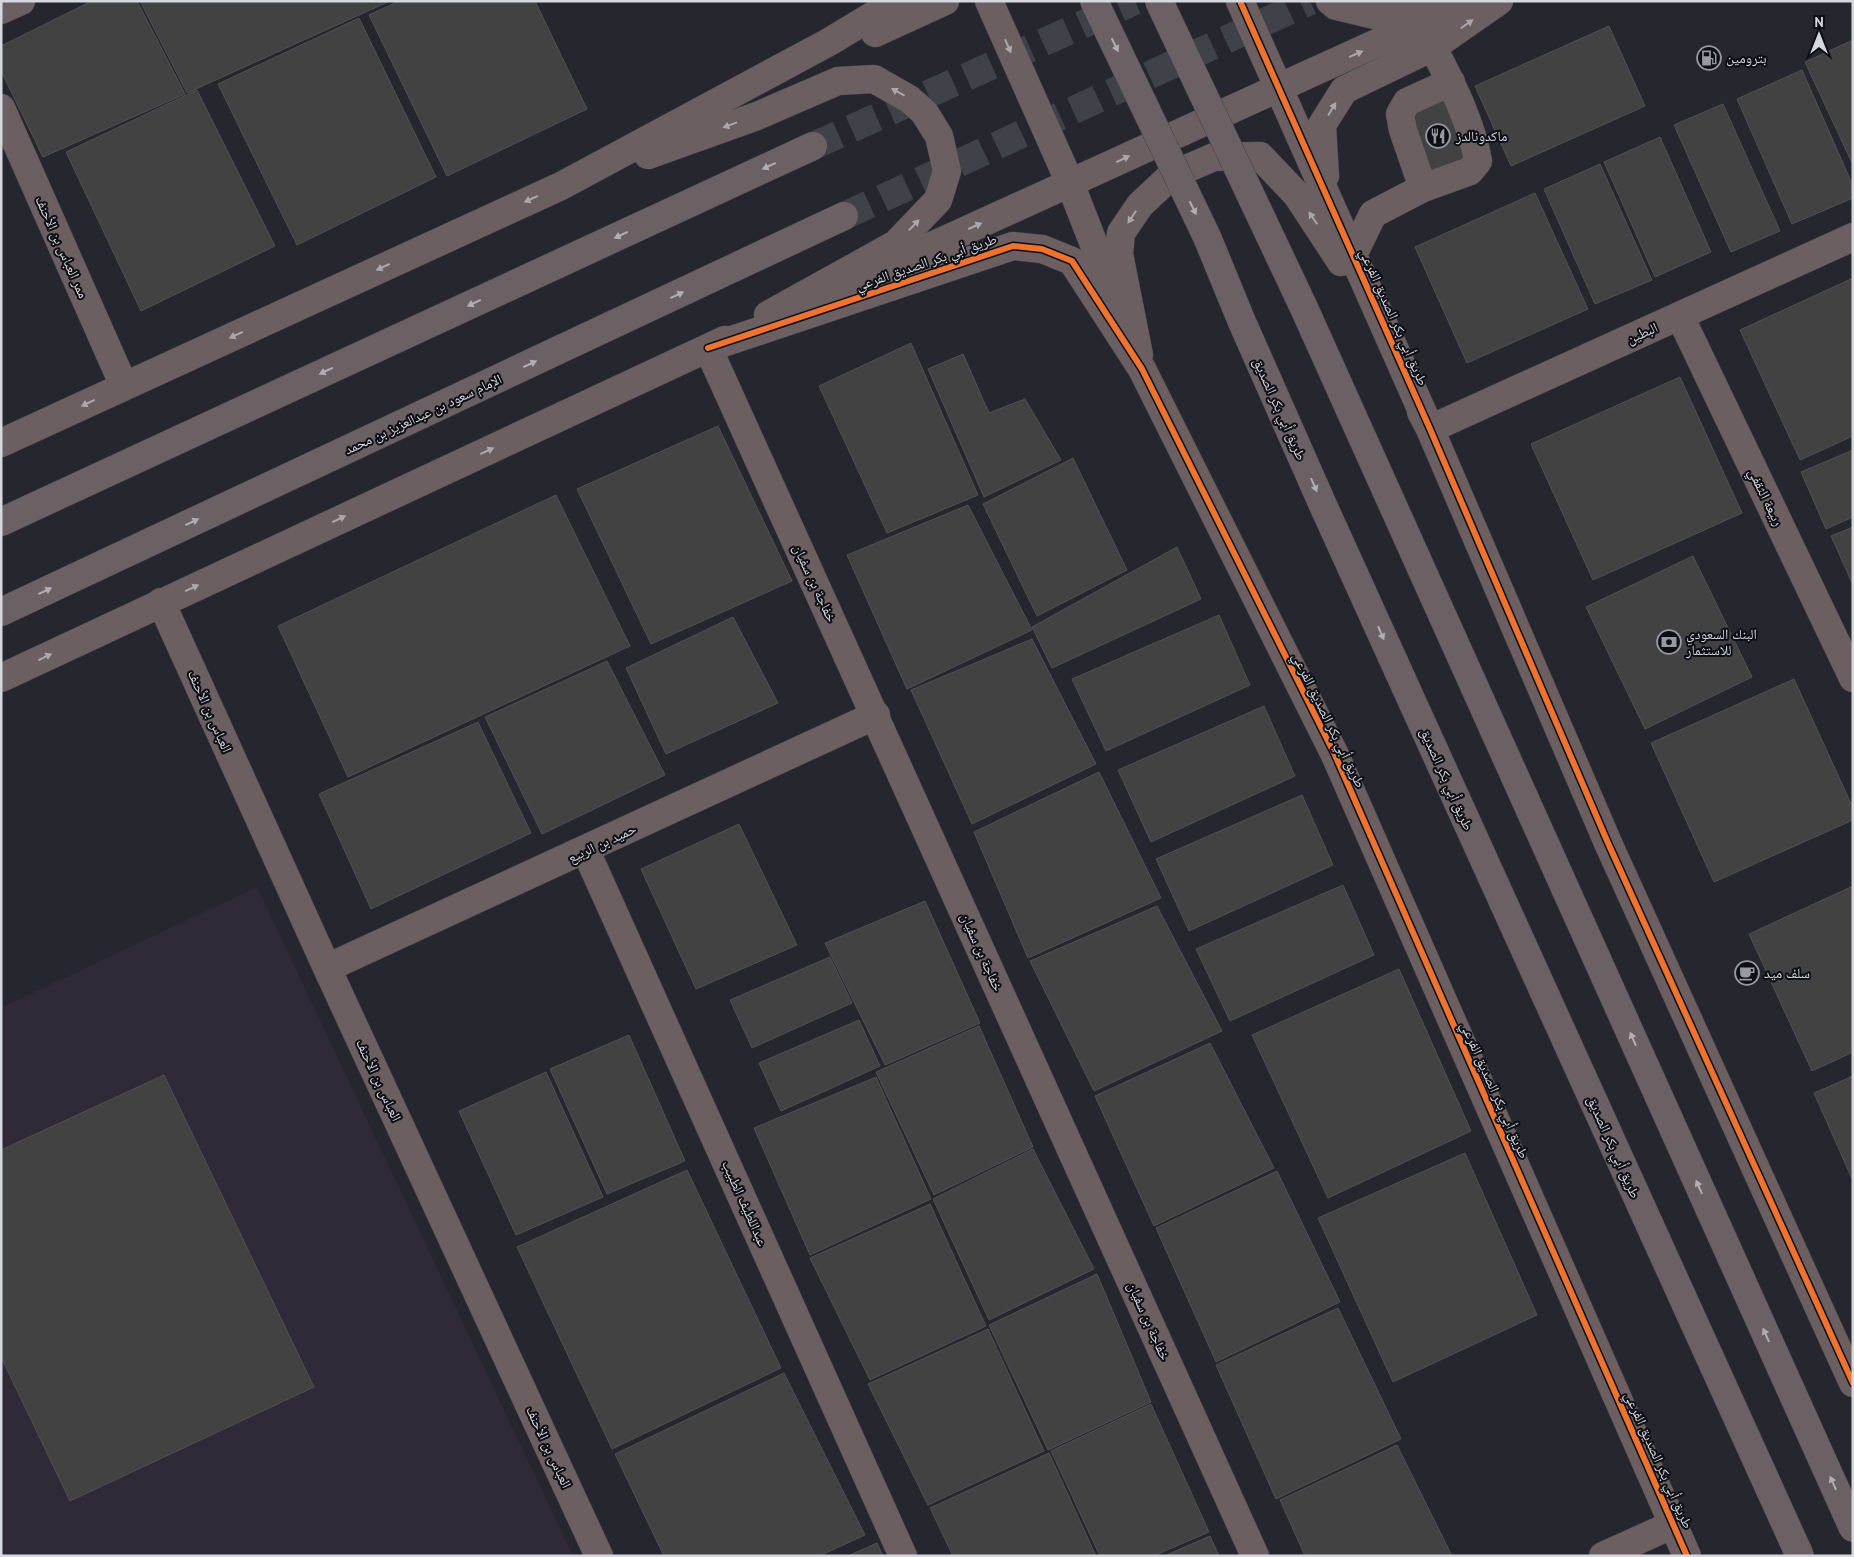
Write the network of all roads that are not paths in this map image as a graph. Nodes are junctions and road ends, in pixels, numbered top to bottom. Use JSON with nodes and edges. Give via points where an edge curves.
{"nodes":[{"id":1,"x":21,"y":1,"type":"edge"},
{"id":2,"x":897,"y":1,"type":"edge"},
{"id":3,"x":945,"y":1,"type":"edge"},
{"id":4,"x":989,"y":1,"type":"edge"},
{"id":5,"x":1094,"y":1,"type":"edge"},
{"id":6,"x":1159,"y":1,"type":"edge"},
{"id":7,"x":1240,"y":1,"type":"edge"},
{"id":8,"x":1330,"y":1,"type":"edge"},
{"id":9,"x":1429,"y":1,"type":"edge"},
{"id":10,"x":1469,"y":1,"type":"edge"},
{"id":11,"x":1499,"y":1,"type":"edge"},
{"id":12,"x":1,"y":10,"type":"edge"},
{"id":13,"x":1432,"y":47,"type":"junction"},
{"id":14,"x":1450,"y":82,"type":"junction"},
{"id":15,"x":1279,"y":88,"type":"junction"},
{"id":16,"x":1,"y":108,"type":"edge"},
{"id":17,"x":813,"y":146,"type":"tunnel mouth"},
{"id":18,"x":1070,"y":184,"type":"junction"},
{"id":19,"x":561,"y":186,"type":"junction"},
{"id":20,"x":1422,"y":188,"type":"junction"},
{"id":21,"x":844,"y":216,"type":"tunnel mouth"},
{"id":22,"x":1853,"y":237,"type":"edge"},
{"id":23,"x":1352,"y":255,"type":"junction"},
{"id":24,"x":1680,"y":316,"type":"junction"},
{"id":25,"x":708,"y":348,"type":"junction"},
{"id":26,"x":1142,"y":369,"type":"junction"},
{"id":27,"x":124,"y":386,"type":"junction"},
{"id":28,"x":1430,"y":429,"type":"junction"},
{"id":29,"x":1,"y":442,"type":"edge"},
{"id":30,"x":1,"y":522,"type":"edge"},
{"id":31,"x":161,"y":602,"type":"junction"},
{"id":32,"x":1,"y":612,"type":"edge"},
{"id":33,"x":1,"y":678,"type":"edge"},
{"id":34,"x":1853,"y":678,"type":"edge"},
{"id":35,"x":876,"y":715,"type":"junction"},
{"id":36,"x":586,"y":851,"type":"junction"},
{"id":37,"x":327,"y":968,"type":"junction"},
{"id":38,"x":1853,"y":1383,"type":"edge"},
{"id":39,"x":1674,"y":1524,"type":"junction"},
{"id":40,"x":1853,"y":1528,"type":"edge"},
{"id":41,"x":599,"y":1556,"type":"edge"},
{"id":42,"x":903,"y":1556,"type":"edge"},
{"id":43,"x":1255,"y":1556,"type":"edge"},
{"id":44,"x":1603,"y":1556,"type":"edge"},
{"id":45,"x":1688,"y":1556,"type":"edge"},
{"id":46,"x":1800,"y":1556,"type":"edge"}],
"edges":[{"from":1,"to":12,"type":"street"},
{"from":2,"to":19,"type":"street","via":[[829,42]]},
{"from":3,"to":19,"type":"street"},
{"from":4,"to":18,"type":"street","name":"طريق أبي بكر الصديق الفرعي","one_way":true},
{"from":5,"to":46,"type":"main road","name":"طريق أبي بكر الصديق","one_way":true,"bridge":true,"via":[[1207,237],[1322,503]]},
{"from":40,"to":6,"type":"main road","one_way":true,"bridge":true,"via":[[1304,308]]},
{"from":7,"to":15,"type":"street","name":"طريق أبي بكر الصديق الفرعي"},
{"from":8,"to":9,"type":"street","via":[[1336,6],[1378,16]]},
{"from":15,"to":10,"type":"street","one_way":true},
{"from":13,"to":11,"type":"street","one_way":true},
{"from":13,"to":14,"type":"street"},
{"from":23,"to":13,"type":"street","one_way":true,"via":[[1332,208],[1324,168],[1322,125],[1344,90]]},
{"from":14,"to":20,"type":"street","via":[[1407,102],[1400,114],[1402,130]]},
{"from":14,"to":20,"type":"street","via":[[1474,138],[1478,161],[1470,171]]},
{"from":18,"to":15,"type":"street","one_way":true},
{"from":15,"to":23,"type":"street","name":"طريق أبي بكر الصديق الفرعي"},
{"from":16,"to":27,"type":"street","name":"ممر العباس بن الأحنف"},
{"from":17,"to":30,"type":"main road","one_way":true},
{"from":25,"to":18,"type":"street","one_way":true},
{"from":18,"to":26,"type":"street","name":"طريق أبي بكر الصديق الفرعي"},
{"from":25,"to":19,"type":"street","one_way":true,"via":[[896,244],[938,200],[947,171],[939,136],[924,112],[909,99],[874,79],[838,80],[757,116]]},
{"from":19,"to":27,"type":"street","one_way":true},
{"from":20,"to":23,"type":"street","via":[[1372,214]]},
{"from":32,"to":21,"type":"main road","name":"الإمام سعود بن عبدالعزيز بن محمد","one_way":true},
{"from":22,"to":24,"type":"street","name":"البطين"},
{"from":23,"to":28,"type":"street","name":"طريق أبي بكر الصديق الفرعي"},
{"from":24,"to":28,"type":"street","name":"البطين"},
{"from":24,"to":34,"type":"street","name":"ربيعة الثقفي"},
{"from":25,"to":26,"type":"street","name":"طريق أبي بكر الصديق الفرعي","via":[[1013,246],[1042,249],[1072,261]]},
{"from":31,"to":25,"type":"street","one_way":true},
{"from":25,"to":35,"type":"street","name":"خفاجة بن سفيان"},
{"from":28,"to":26,"type":"street","one_way":true,"via":[[1338,255],[1297,195],[1260,156],[1214,157],[1172,175],[1140,205],[1121,233],[1119,254]]},
{"from":26,"to":39,"type":"street","name":"طريق أبي بكر الصديق الفرعي","via":[[1335,755]]},
{"from":27,"to":29,"type":"street","one_way":true},
{"from":28,"to":38,"type":"street","name":"طريق أبي بكر الصديق الفرعي","via":[[1608,843]]},
{"from":33,"to":31,"type":"street","one_way":true},
{"from":31,"to":37,"type":"street","name":"العباس بن الأحنف"},
{"from":35,"to":36,"type":"street","name":"حميد بن الربيع"},
{"from":35,"to":43,"type":"street","name":"خفاجة بن سفيان"},
{"from":36,"to":37,"type":"street","name":"حميد بن الربيع"},
{"from":36,"to":42,"type":"street","name":"عبداللطيف الطبيب"},
{"from":37,"to":41,"type":"street","name":"العباس بن الأحنف"},
{"from":39,"to":44,"type":"street"},
{"from":39,"to":45,"type":"street","name":"طريق أبي بكر الصديق الفرعي"}]}
